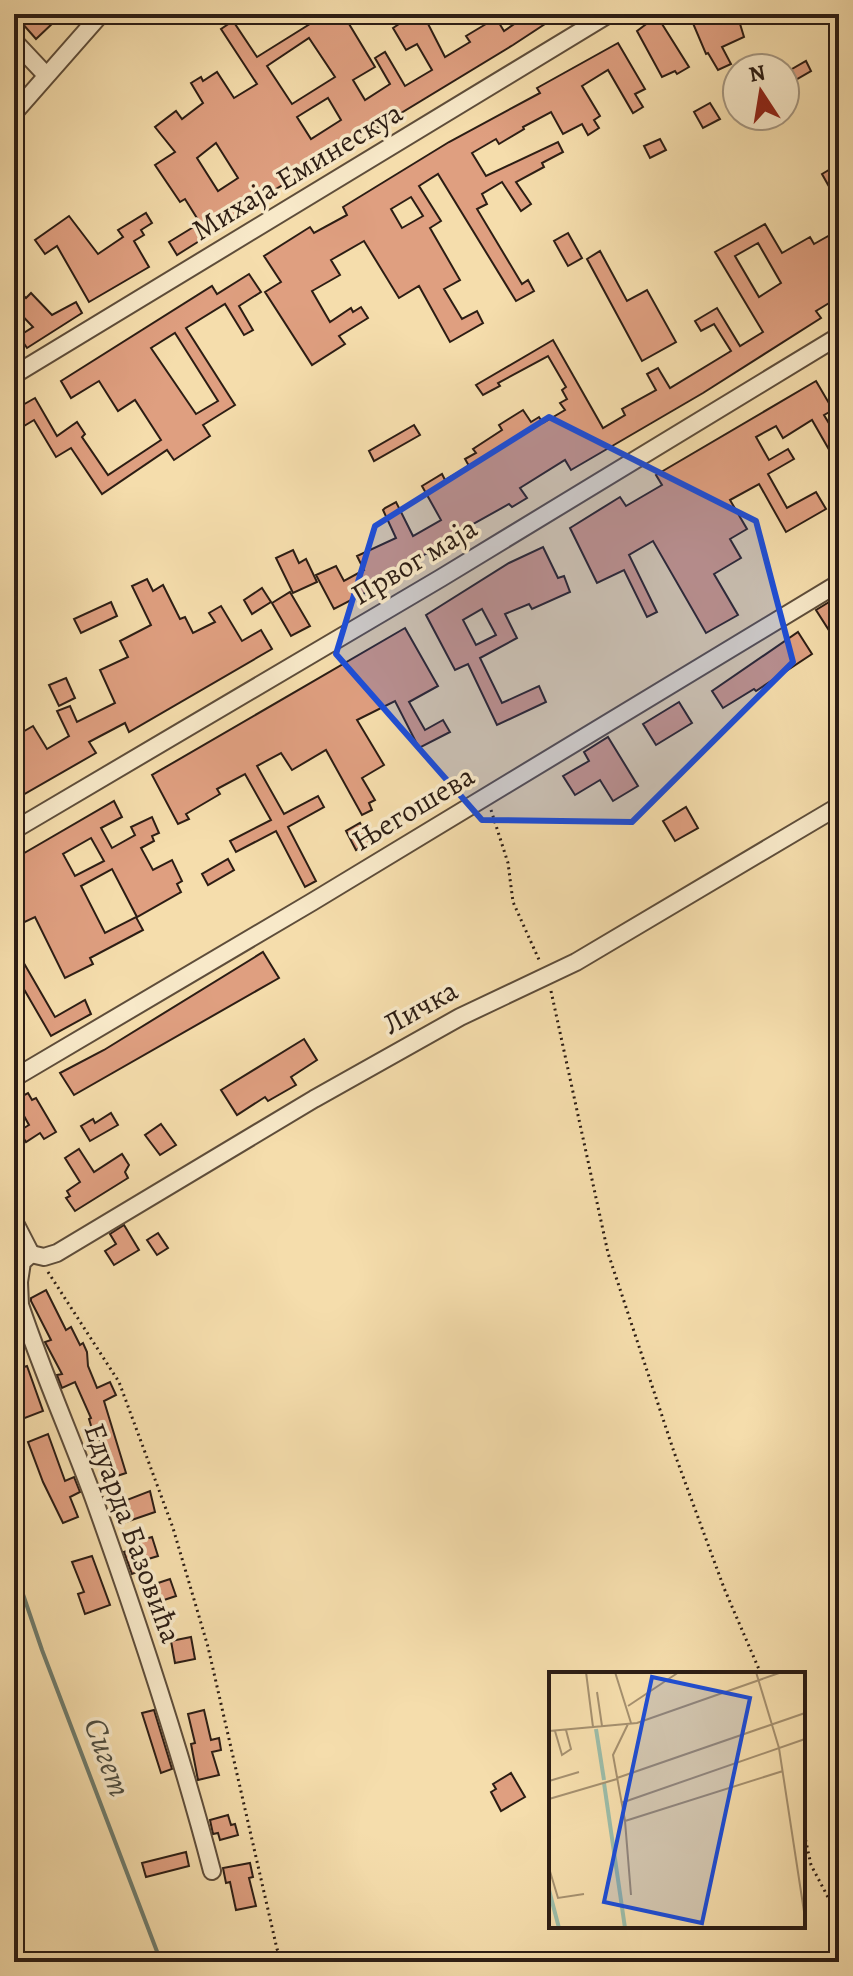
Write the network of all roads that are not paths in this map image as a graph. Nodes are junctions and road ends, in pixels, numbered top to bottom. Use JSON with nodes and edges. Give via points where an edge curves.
{"nodes":[{"id":1,"x":101,"y":14,"type":"edge"},
{"id":2,"x":609,"y":14,"type":"edge"},
{"id":3,"x":14,"y":41,"type":"edge"},
{"id":4,"x":46,"y":75,"type":"junction"},
{"id":5,"x":14,"y":113,"type":"edge"},
{"id":6,"x":839,"y":336,"type":"edge"},
{"id":7,"x":14,"y":375,"type":"edge"},
{"id":8,"x":839,"y":583,"type":"edge"},
{"id":9,"x":839,"y":806,"type":"edge"},
{"id":10,"x":14,"y":830,"type":"edge"},
{"id":11,"x":14,"y":1078,"type":"edge"},
{"id":12,"x":14,"y":1221,"type":"edge"},
{"id":13,"x":38,"y":1256,"type":"junction"},
{"id":14,"x":212,"y":1871,"type":"dead end"}],
"edges":[{"from":1,"to":4,"type":"street"},
{"from":2,"to":7,"type":"street","name":"Михаја Еминескуа"},
{"from":3,"to":4,"type":"street"},
{"from":4,"to":5,"type":"street"},
{"from":6,"to":10,"type":"street","name":"Првог маја"},
{"from":8,"to":11,"type":"street","name":"Његошева"},
{"from":9,"to":13,"type":"street","name":"Личка","via":[[598,949],[460,1017],[314,1099],[57,1253]]},
{"from":12,"to":13,"type":"street"},
{"from":13,"to":14,"type":"street","name":"Едуарда Базовића","via":[[22,1262],[20,1305],[151,1665]]}]}
